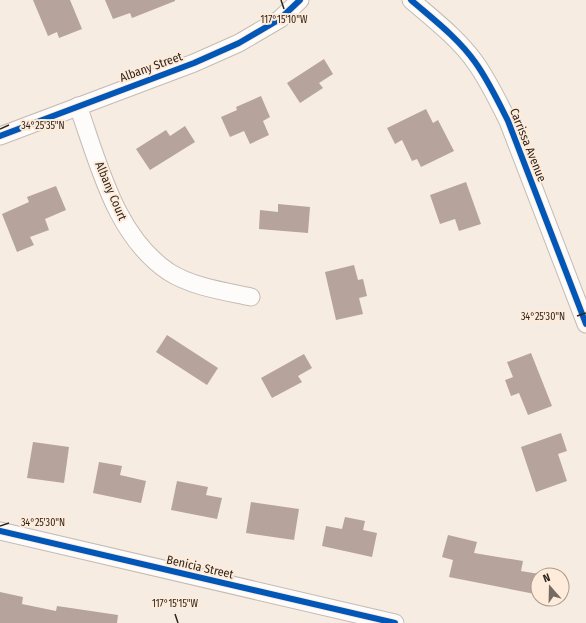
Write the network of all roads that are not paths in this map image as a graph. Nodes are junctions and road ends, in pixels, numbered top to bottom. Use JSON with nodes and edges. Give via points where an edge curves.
{"nodes":[{"id":1,"x":300,"y":0,"type":"edge"},
{"id":2,"x":411,"y":0,"type":"edge"},
{"id":3,"x":78,"y":106,"type":"junction"},
{"id":4,"x":0,"y":136,"type":"edge"},
{"id":5,"x":251,"y":297,"type":"dead end"},
{"id":6,"x":586,"y":324,"type":"edge"},
{"id":7,"x":0,"y":532,"type":"edge"},
{"id":8,"x":394,"y":623,"type":"edge"}],
"edges":[{"from":1,"to":3,"type":"street","name":"Albany Street","via":[[280,19],[239,43],[194,63]]},
{"from":2,"to":6,"type":"street","name":"Carrissa Avenue","via":[[446,29],[475,61],[496,98],[508,121]]},
{"from":3,"to":4,"type":"street","name":"Albany Street"},
{"from":3,"to":5,"type":"street","name":"Albany Court","via":[[124,223],[144,250],[170,272],[206,288]]},
{"from":7,"to":8,"type":"street","name":"Benicia Street"}]}
